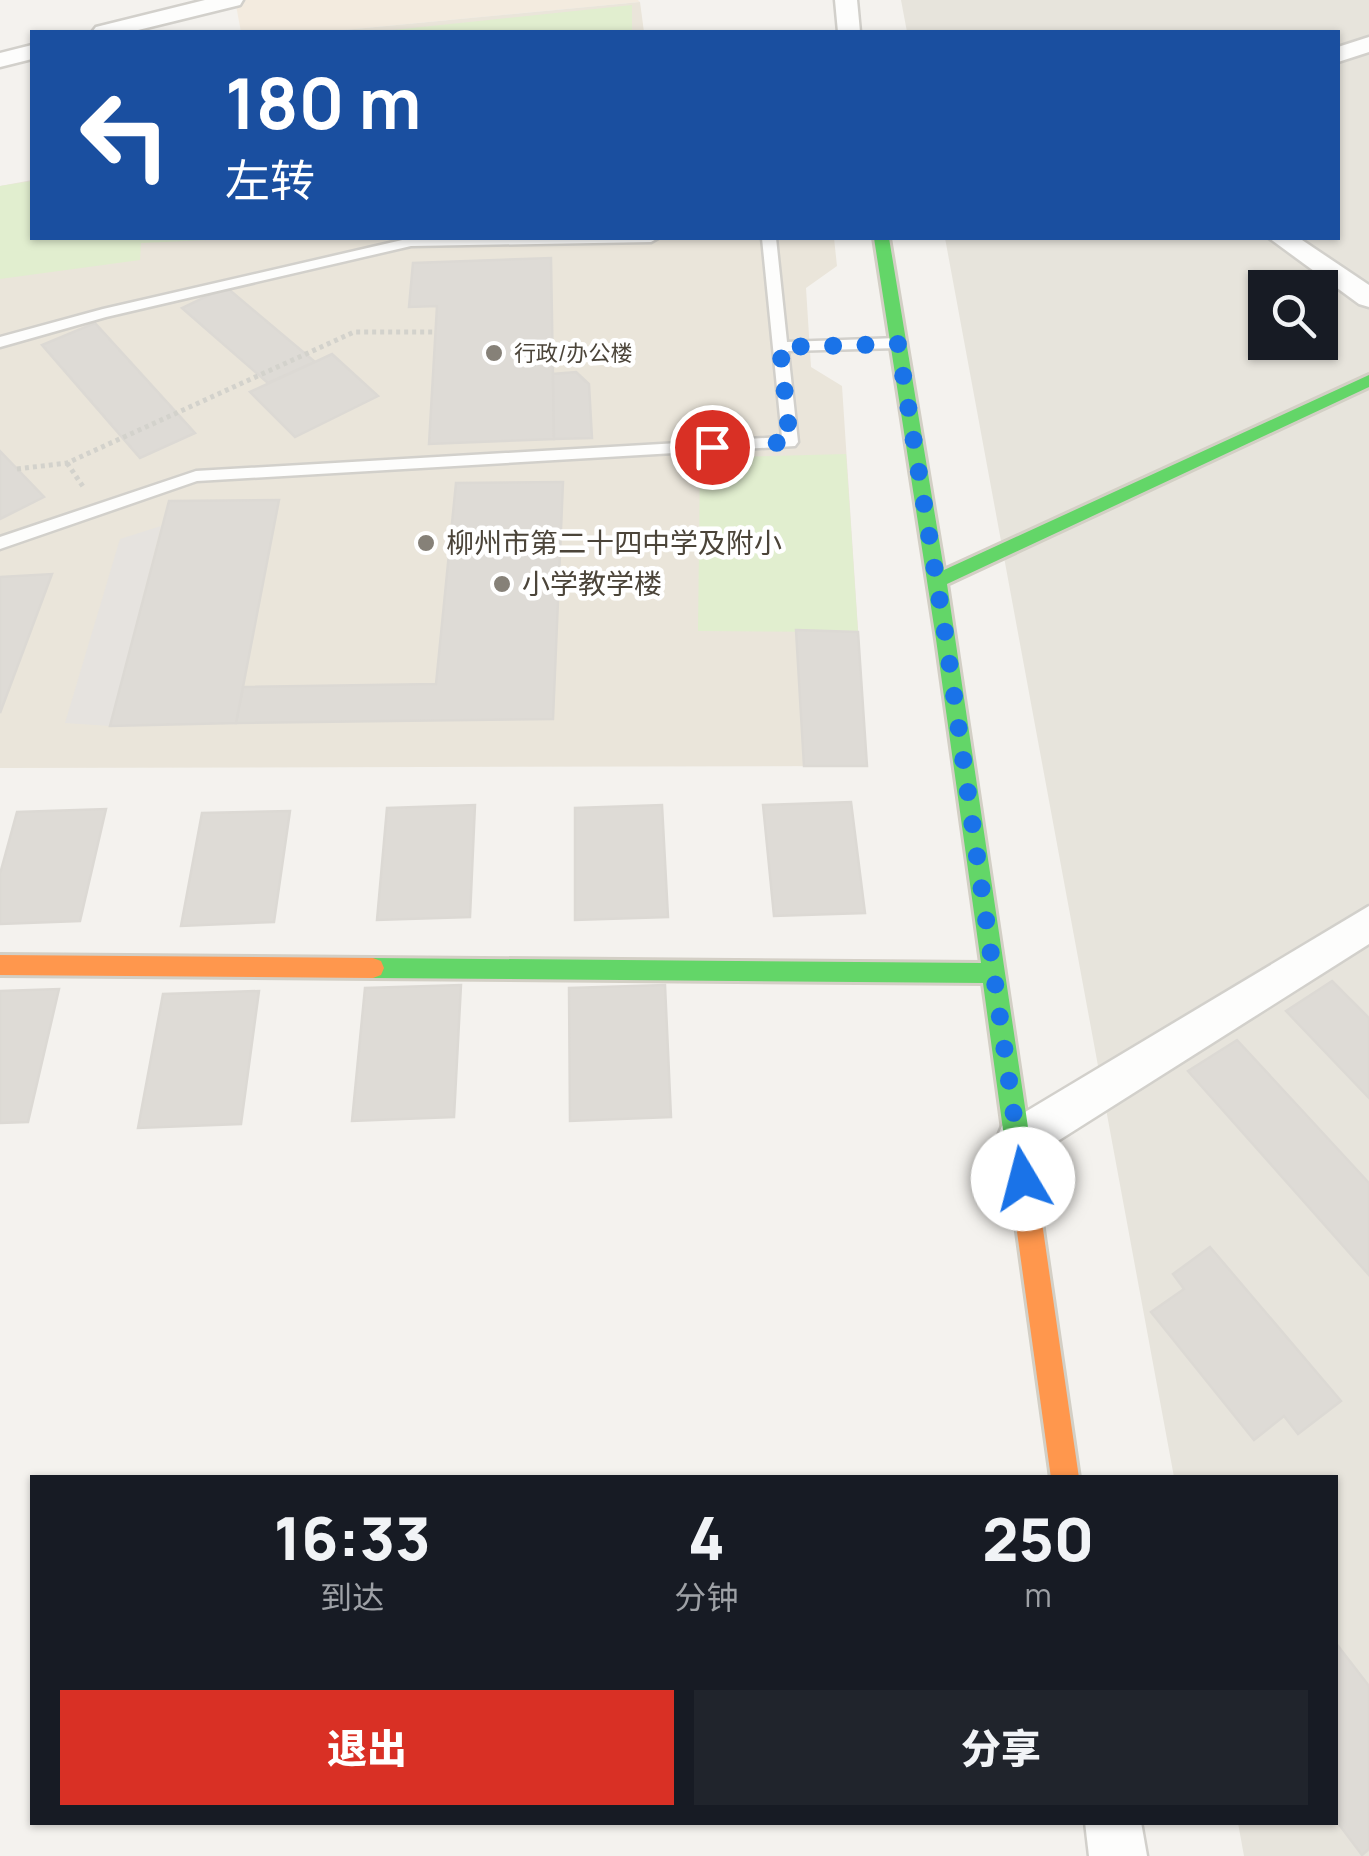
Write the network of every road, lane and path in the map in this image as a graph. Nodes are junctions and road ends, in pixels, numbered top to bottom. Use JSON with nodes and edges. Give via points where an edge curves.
{"nodes":[{"id":1,"x":232,"y":0,"type":"edge"},
{"id":2,"x":846,"y":0,"type":"edge"},
{"id":3,"x":112,"y":30,"type":"edge"},
{"id":4,"x":849,"y":30,"type":"edge"},
{"id":5,"x":1369,"y":44,"type":"edge"},
{"id":6,"x":30,"y":52,"type":"edge"},
{"id":7,"x":1340,"y":54,"type":"edge"},
{"id":8,"x":0,"y":60,"type":"edge"},
{"id":9,"x":508,"y":240,"type":"edge"},
{"id":10,"x":769,"y":240,"type":"edge"},
{"id":11,"x":881,"y":240,"type":"edge"},
{"id":12,"x":1285,"y":240,"type":"edge"},
{"id":13,"x":1369,"y":298,"type":"edge"},
{"id":14,"x":435,"y":332,"type":"dead end"},
{"id":15,"x":0,"y":342,"type":"edge"},
{"id":16,"x":898,"y":344,"type":"junction"},
{"id":17,"x":780,"y":347,"type":"junction"},
{"id":18,"x":1369,"y":380,"type":"edge"},
{"id":19,"x":17,"y":469,"type":"dead end"},
{"id":20,"x":0,"y":543,"type":"edge"},
{"id":21,"x":936,"y":581,"type":"junction"},
{"id":22,"x":1369,"y":922,"type":"edge"},
{"id":23,"x":0,"y":966,"type":"edge"},
{"id":24,"x":994,"y":973,"type":"junction"},
{"id":25,"x":1018,"y":1141,"type":"junction"},
{"id":26,"x":1065,"y":1475,"type":"edge"},
{"id":27,"x":1114,"y":1825,"type":"edge"},
{"id":28,"x":1118,"y":1856,"type":"edge"}],
"edges":[{"from":1,"to":3,"type":"street"},
{"from":2,"to":4,"type":"street"},
{"from":5,"to":7,"type":"street"},
{"from":6,"to":8,"type":"street"},
{"from":9,"to":15,"type":"lane","via":[[411,242]]},
{"from":10,"to":17,"type":"lane"},
{"from":11,"to":16,"type":"street"},
{"from":12,"to":13,"type":"street"},
{"from":14,"to":19,"type":"path","via":[[354,332],[67,463]]},
{"from":16,"to":17,"type":"lane"},
{"from":16,"to":21,"type":"street"},
{"from":17,"to":20,"type":"lane","via":[[790,442],[196,476]]},
{"from":18,"to":21,"type":"street"},
{"from":21,"to":24,"type":"street"},
{"from":22,"to":25,"type":"street"},
{"from":23,"to":24,"type":"street"},
{"from":24,"to":25,"type":"street"},
{"from":25,"to":26,"type":"street"},
{"from":27,"to":28,"type":"street"}]}
